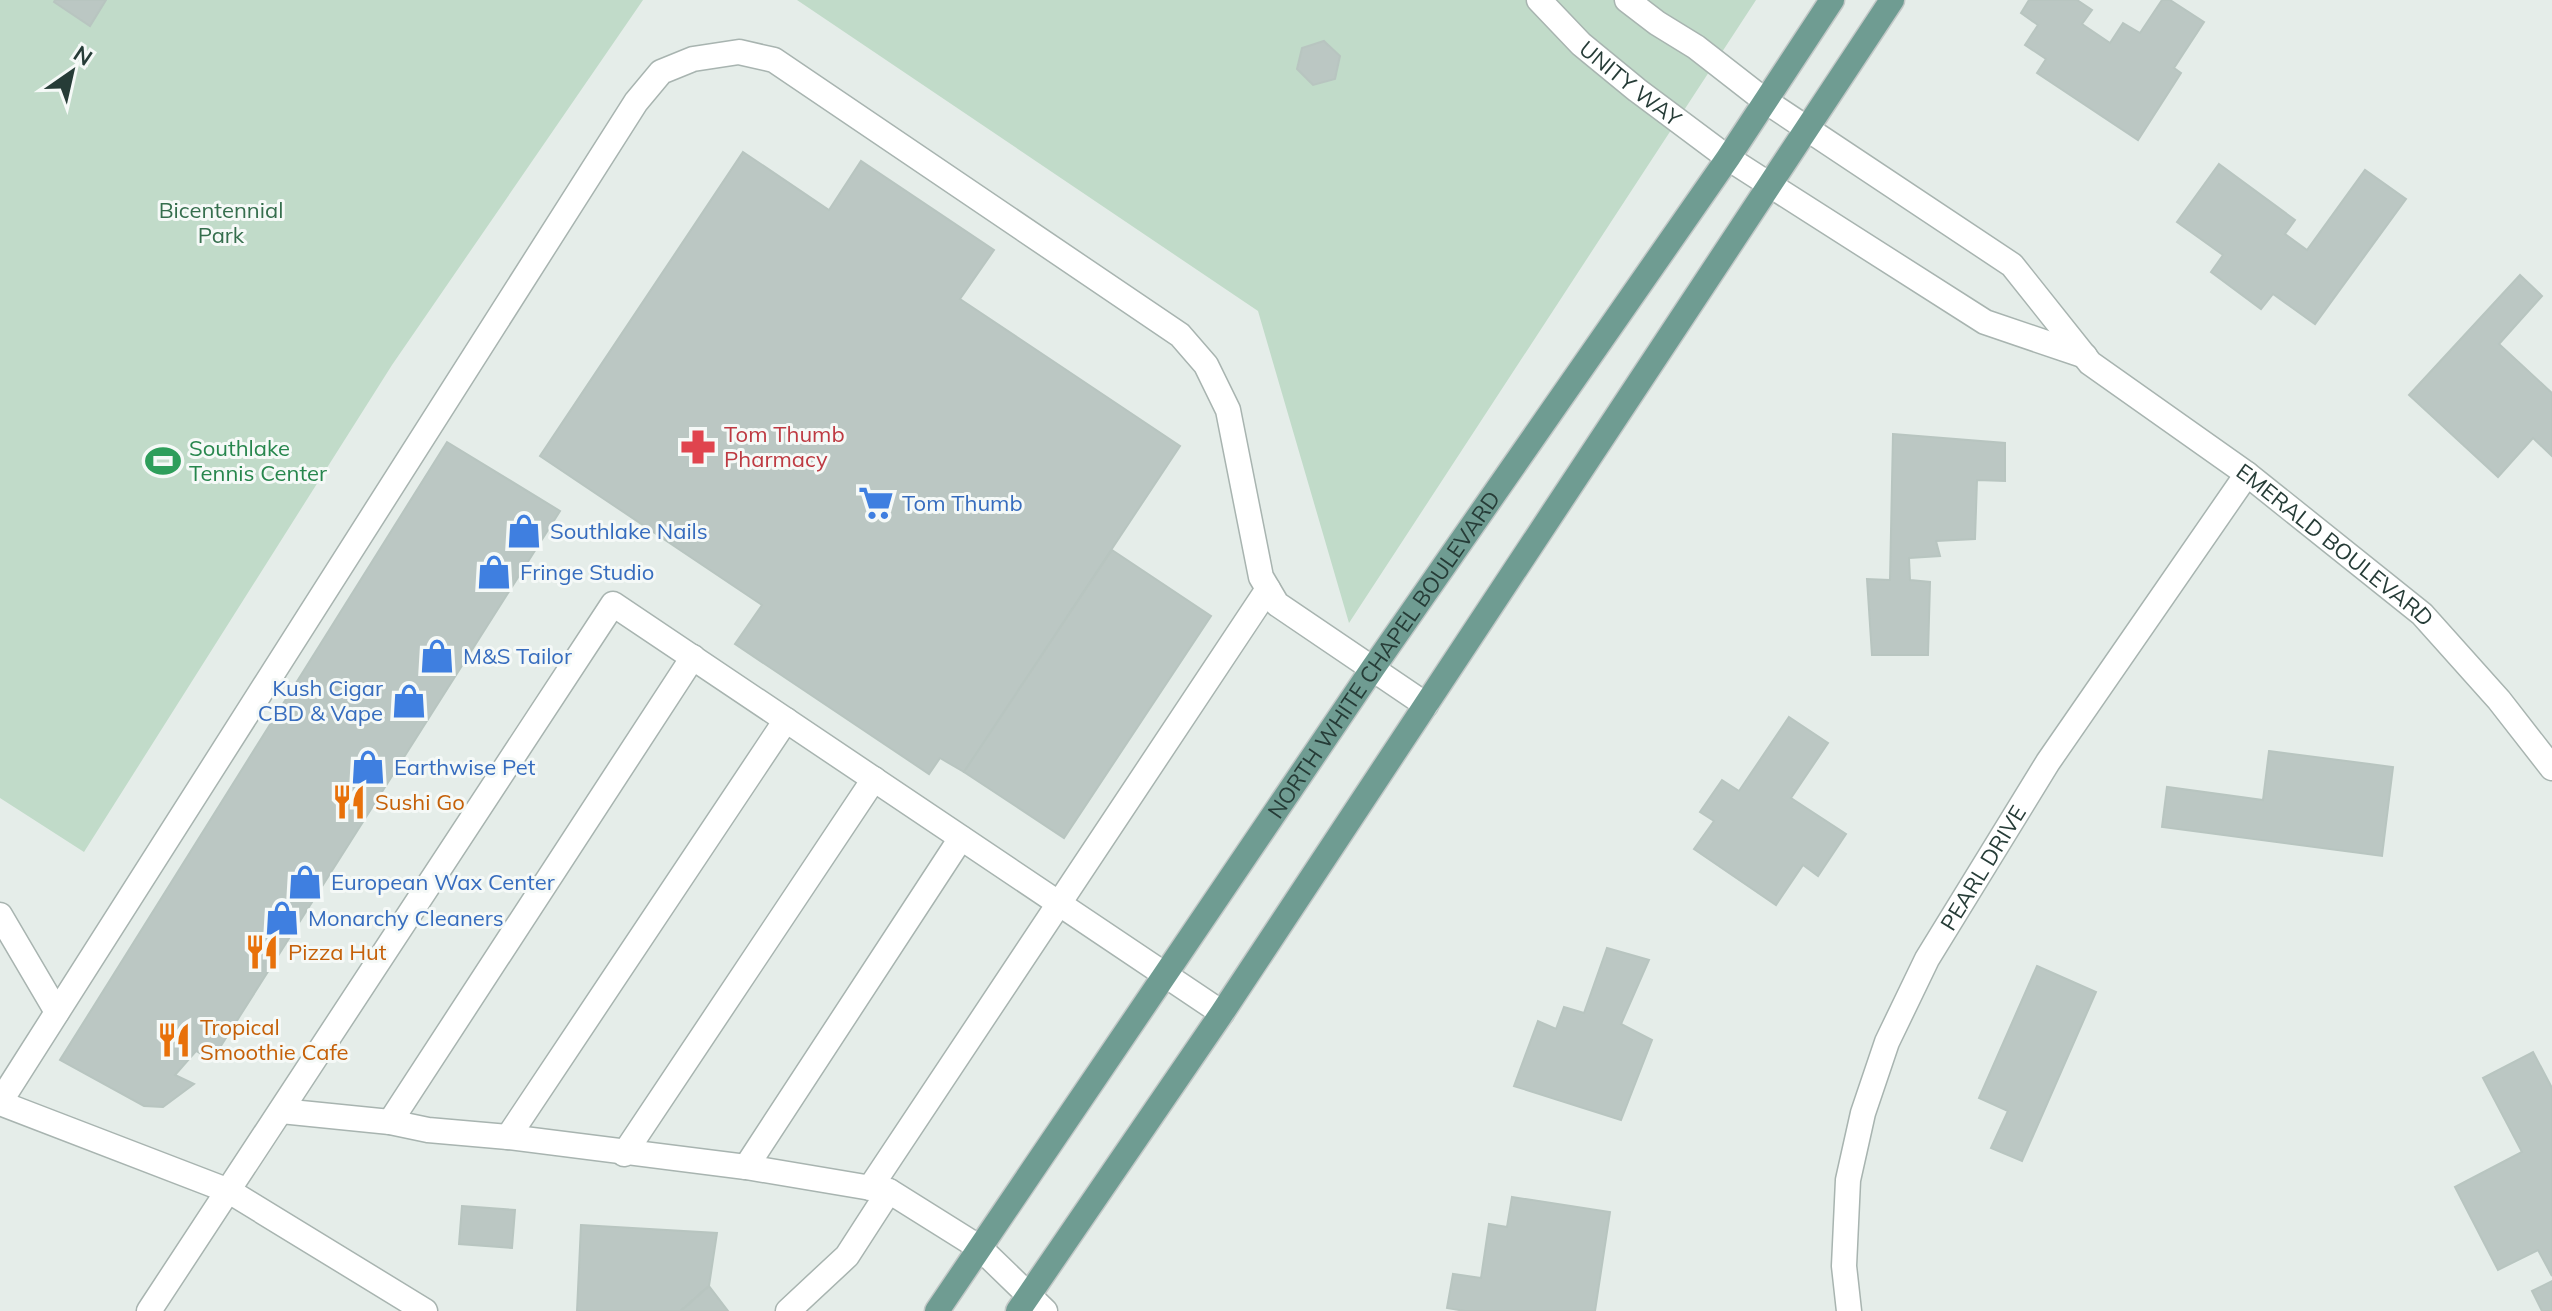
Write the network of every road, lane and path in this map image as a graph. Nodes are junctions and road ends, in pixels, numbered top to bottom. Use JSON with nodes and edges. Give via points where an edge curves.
{"nodes":[{"id":1,"x":1539,"y":0,"type":"edge"},
{"id":2,"x":1627,"y":0,"type":"edge"},
{"id":3,"x":1832,"y":0,"type":"edge"},
{"id":4,"x":1892,"y":0,"type":"edge"},
{"id":5,"x":1764,"y":100,"type":"junction"},
{"id":6,"x":1807,"y":129,"type":"junction"},
{"id":7,"x":1728,"y":158,"type":"junction"},
{"id":8,"x":1770,"y":185,"type":"junction"},
{"id":9,"x":2085,"y":356,"type":"junction"},
{"id":10,"x":2247,"y":474,"type":"junction"},
{"id":11,"x":1268,"y":589,"type":"junction"},
{"id":12,"x":693,"y":657,"type":"junction"},
{"id":13,"x":1373,"y":668,"type":"junction"},
{"id":14,"x":1426,"y":705,"type":"junction"},
{"id":15,"x":786,"y":720,"type":"junction"},
{"id":16,"x":2552,"y":768,"type":"edge"},
{"id":17,"x":874,"y":779,"type":"junction"},
{"id":18,"x":961,"y":838,"type":"junction"},
{"id":19,"x":1058,"y":903,"type":"junction"},
{"id":20,"x":0,"y":915,"type":"edge"},
{"id":21,"x":1165,"y":976,"type":"junction"},
{"id":22,"x":57,"y":1012,"type":"junction"},
{"id":23,"x":1222,"y":1013,"type":"junction"},
{"id":24,"x":0,"y":1102,"type":"edge"},
{"id":25,"x":281,"y":1111,"type":"junction"},
{"id":26,"x":390,"y":1122,"type":"junction"},
{"id":27,"x":508,"y":1137,"type":"junction"},
{"id":28,"x":624,"y":1154,"type":"junction"},
{"id":29,"x":746,"y":1167,"type":"junction"},
{"id":30,"x":879,"y":1189,"type":"junction"},
{"id":31,"x":229,"y":1191,"type":"junction"},
{"id":32,"x":980,"y":1248,"type":"junction"},
{"id":33,"x":1031,"y":1306,"type":"edge"},
{"id":34,"x":149,"y":1311,"type":"edge"},
{"id":35,"x":425,"y":1311,"type":"edge"},
{"id":36,"x":788,"y":1311,"type":"edge"},
{"id":37,"x":937,"y":1311,"type":"edge"},
{"id":38,"x":1849,"y":1311,"type":"edge"}],
"edges":[{"from":1,"to":7,"type":"street","name":"UNITY WAY","via":[[1581,44]]},
{"from":2,"to":5,"type":"street"},
{"from":3,"to":5,"type":"main road","name":"NORTH WHITE CHAPEL BOULEVARD"},
{"from":4,"to":6,"type":"main road"},
{"from":5,"to":6,"type":"street","name":"EMERALD BOULEVARD"},
{"from":5,"to":7,"type":"main road","name":"NORTH WHITE CHAPEL BOULEVARD"},
{"from":6,"to":8,"type":"main road"},
{"from":6,"to":9,"type":"street","name":"EMERALD BOULEVARD","via":[[2012,265]]},
{"from":7,"to":8,"type":"street","name":"EMERALD BOULEVARD"},
{"from":7,"to":13,"type":"main road","name":"NORTH WHITE CHAPEL BOULEVARD"},
{"from":8,"to":9,"type":"street","name":"EMERALD BOULEVARD","via":[[1985,322]]},
{"from":8,"to":14,"type":"main road"},
{"from":9,"to":10,"type":"street","name":"EMERALD BOULEVARD"},
{"from":10,"to":16,"type":"street","name":"EMERALD BOULEVARD","via":[[2422,614]]},
{"from":10,"to":38,"type":"street","name":"PEARL DRIVE","via":[[2048,762],[1927,959],[1887,1042],[1848,1180],[1844,1266]]},
{"from":11,"to":13,"type":"street","via":[[1277,604]]},
{"from":11,"to":19,"type":"street"},
{"from":11,"to":22,"type":"street","via":[[1261,577],[1228,410],[1206,365],[1180,335],[774,60],[739,52],[693,59],[661,72],[636,102]]},
{"from":12,"to":15,"type":"street"},
{"from":12,"to":25,"type":"street","via":[[613,604]]},
{"from":12,"to":26,"type":"street"},
{"from":13,"to":14,"type":"street"},
{"from":13,"to":21,"type":"main road","name":"NORTH WHITE CHAPEL BOULEVARD"},
{"from":14,"to":23,"type":"main road"},
{"from":15,"to":17,"type":"street"},
{"from":15,"to":27,"type":"street"},
{"from":17,"to":18,"type":"street"},
{"from":17,"to":28,"type":"street"},
{"from":18,"to":19,"type":"street"},
{"from":18,"to":29,"type":"street"},
{"from":19,"to":21,"type":"street"},
{"from":19,"to":30,"type":"street"},
{"from":20,"to":22,"type":"street"},
{"from":21,"to":23,"type":"street"},
{"from":21,"to":32,"type":"main road","name":"NORTH WHITE CHAPEL BOULEVARD"},
{"from":22,"to":24,"type":"street"},
{"from":23,"to":33,"type":"main road"},
{"from":24,"to":31,"type":"street"},
{"from":25,"to":26,"type":"street"},
{"from":25,"to":31,"type":"street"},
{"from":26,"to":27,"type":"street"},
{"from":27,"to":28,"type":"street"},
{"from":28,"to":29,"type":"street"},
{"from":29,"to":30,"type":"street"},
{"from":30,"to":32,"type":"street"},
{"from":30,"to":36,"type":"street","via":[[847,1256]]},
{"from":31,"to":34,"type":"street"},
{"from":31,"to":35,"type":"street"},
{"from":32,"to":33,"type":"street"},
{"from":32,"to":37,"type":"main road","name":"NORTH WHITE CHAPEL BOULEVARD"}]}
